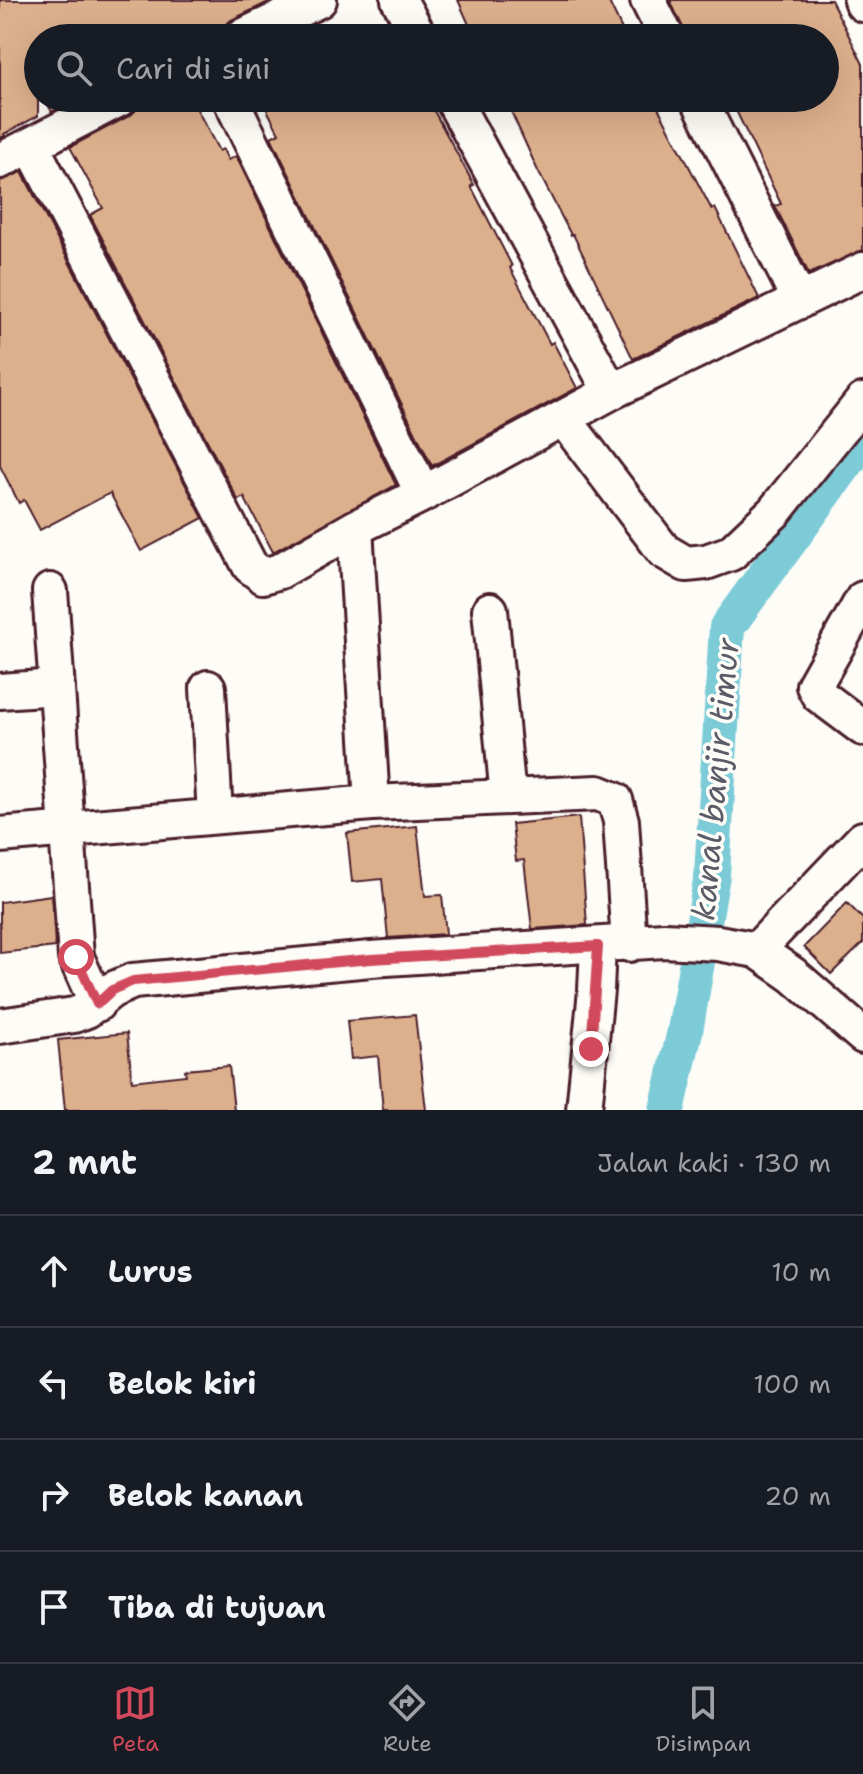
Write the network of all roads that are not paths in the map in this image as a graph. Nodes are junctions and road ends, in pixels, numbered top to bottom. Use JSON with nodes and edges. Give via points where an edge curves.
{"nodes":[{"id":1,"x":319,"y":0,"type":"edge"},
{"id":2,"x":399,"y":0,"type":"edge"},
{"id":3,"x":648,"y":0,"type":"edge"},
{"id":4,"x":269,"y":24,"type":"edge"},
{"id":5,"x":412,"y":24,"type":"edge"},
{"id":6,"x":660,"y":24,"type":"edge"},
{"id":7,"x":94,"y":112,"type":"edge"},
{"id":8,"x":237,"y":112,"type":"edge"},
{"id":9,"x":460,"y":112,"type":"edge"},
{"id":10,"x":705,"y":112,"type":"edge"},
{"id":11,"x":31,"y":145,"type":"junction"},
{"id":12,"x":0,"y":161,"type":"edge"},
{"id":13,"x":863,"y":270,"type":"edge"},
{"id":14,"x":800,"y":301,"type":"junction"},
{"id":15,"x":611,"y":392,"type":"junction"},
{"id":16,"x":863,"y":401,"type":"edge"},
{"id":17,"x":563,"y":418,"type":"junction"},
{"id":18,"x":423,"y":494,"type":"junction"},
{"id":19,"x":355,"y":528,"type":"junction"},
{"id":20,"x":50,"y":591,"type":"dead end"},
{"id":21,"x":863,"y":599,"type":"edge"},
{"id":22,"x":490,"y":610,"type":"dead end"},
{"id":23,"x":57,"y":687,"type":"junction"},
{"id":24,"x":208,"y":688,"type":"dead end"},
{"id":25,"x":0,"y":691,"type":"edge"},
{"id":26,"x":863,"y":728,"type":"edge"},
{"id":27,"x":508,"y":797,"type":"junction"},
{"id":28,"x":372,"y":803,"type":"junction"},
{"id":29,"x":215,"y":816,"type":"junction"},
{"id":30,"x":66,"y":829,"type":"junction"},
{"id":31,"x":0,"y":835,"type":"edge"},
{"id":32,"x":863,"y":839,"type":"edge"},
{"id":33,"x":614,"y":945,"type":"junction"},
{"id":34,"x":757,"y":950,"type":"junction"},
{"id":35,"x":97,"y":1004,"type":"junction"},
{"id":36,"x":0,"y":1026,"type":"edge"},
{"id":37,"x":863,"y":1036,"type":"edge"},
{"id":38,"x":584,"y":1110,"type":"edge"}],
"edges":[{"from":1,"to":4,"type":"street"},
{"from":2,"to":5,"type":"street"},
{"from":3,"to":6,"type":"street"},
{"from":7,"to":11,"type":"street"},
{"from":8,"to":18,"type":"street"},
{"from":9,"to":15,"type":"street"},
{"from":10,"to":14,"type":"street"},
{"from":11,"to":12,"type":"street"},
{"from":11,"to":19,"type":"street","via":[[250,566],[263,576],[280,571]]},
{"from":13,"to":14,"type":"street"},
{"from":14,"to":15,"type":"street"},
{"from":15,"to":17,"type":"street"},
{"from":16,"to":17,"type":"street","via":[[774,512],[731,553],[686,564],[664,551]]},
{"from":17,"to":18,"type":"street"},
{"from":18,"to":19,"type":"street"},
{"from":19,"to":28,"type":"street"},
{"from":20,"to":23,"type":"street"},
{"from":21,"to":26,"type":"street","via":[[814,686]]},
{"from":22,"to":27,"type":"street"},
{"from":23,"to":25,"type":"street"},
{"from":23,"to":30,"type":"street"},
{"from":24,"to":29,"type":"street"},
{"from":27,"to":28,"type":"street"},
{"from":27,"to":33,"type":"street","via":[[598,793],[615,800],[621,821]]},
{"from":28,"to":29,"type":"street"},
{"from":29,"to":30,"type":"street"},
{"from":30,"to":31,"type":"street"},
{"from":30,"to":35,"type":"street","via":[[76,957]]},
{"from":32,"to":34,"type":"street"},
{"from":33,"to":34,"type":"street","via":[[664,940]]},
{"from":33,"to":35,"type":"street","via":[[371,959],[133,981]]},
{"from":33,"to":38,"type":"street","via":[[596,990]]},
{"from":34,"to":37,"type":"street"},
{"from":35,"to":36,"type":"street","via":[[74,1015]]}]}
